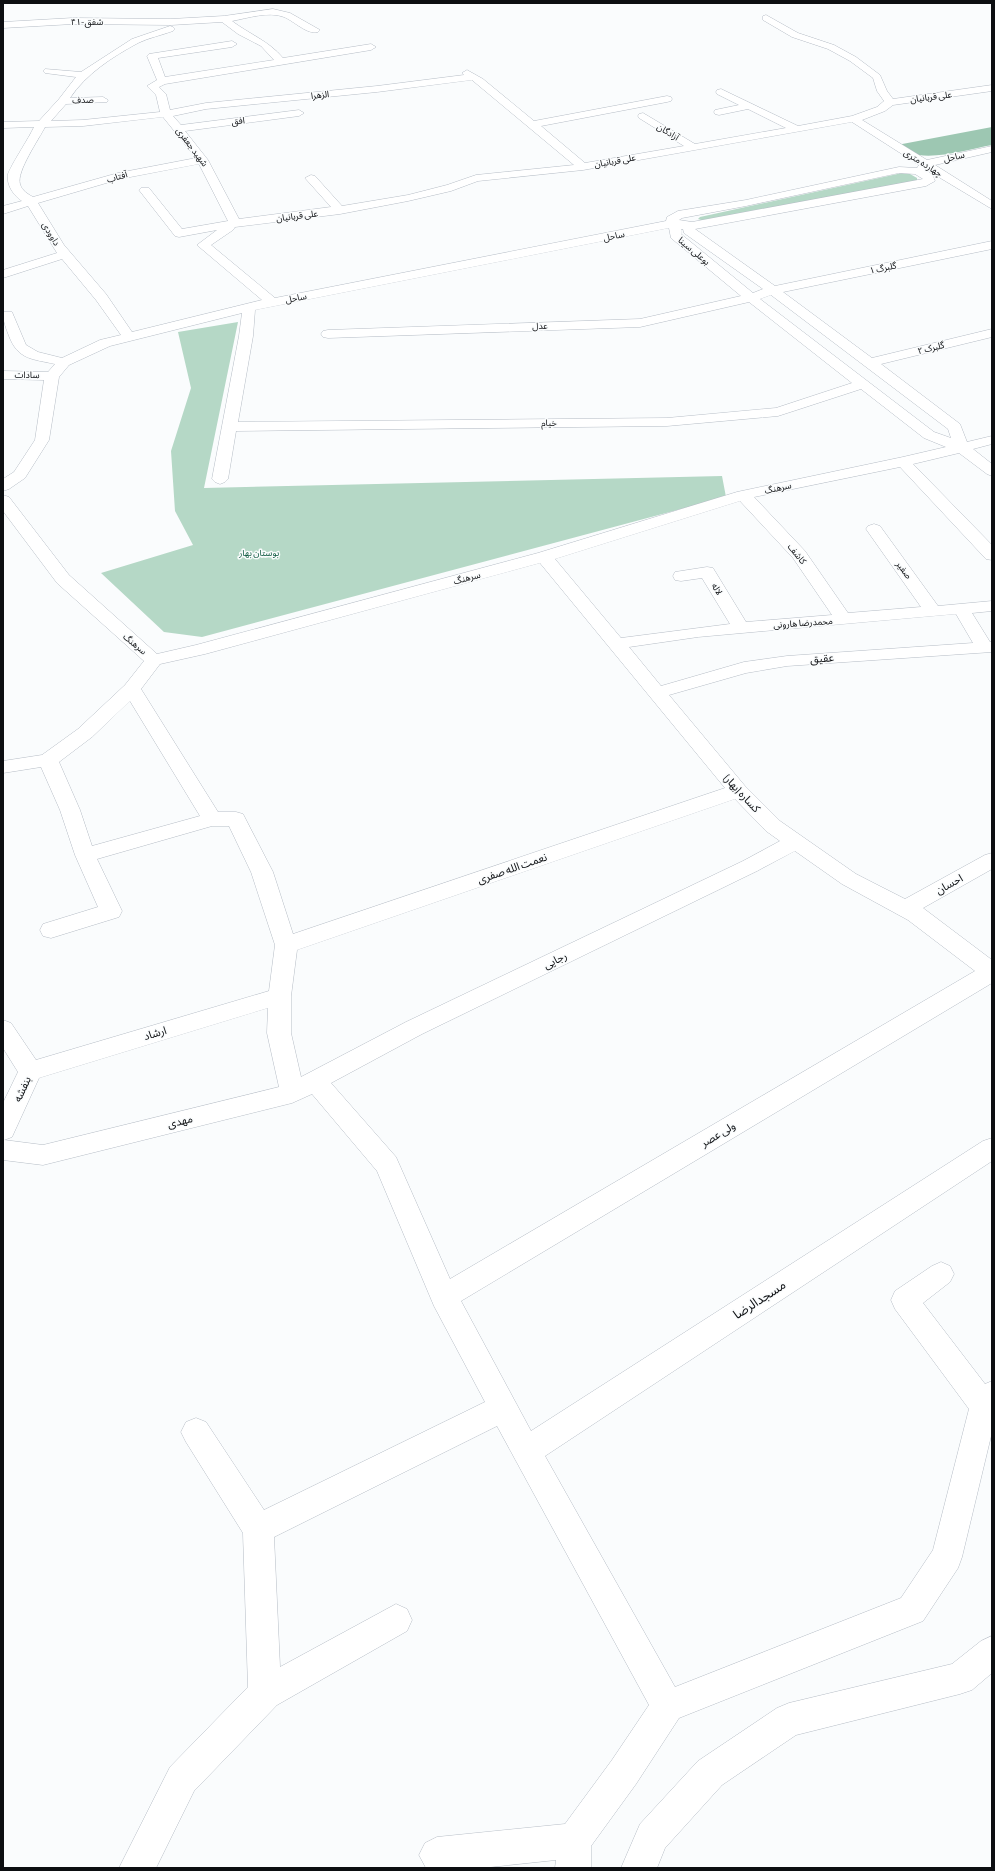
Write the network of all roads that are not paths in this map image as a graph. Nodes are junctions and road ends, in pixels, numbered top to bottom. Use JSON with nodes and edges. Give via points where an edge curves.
{"nodes":[{"id":1,"x":224,"y":18,"type":"junction"},
{"id":2,"x":766,"y":18,"type":"dead end"},
{"id":3,"x":3,"y":25,"type":"edge"},
{"id":4,"x":315,"y":30,"type":"dead end"},
{"id":5,"x":174,"y":35,"type":"junction"},
{"id":6,"x":232,"y":44,"type":"dead end"},
{"id":7,"x":371,"y":46,"type":"dead end"},
{"id":8,"x":280,"y":61,"type":"junction"},
{"id":9,"x":84,"y":69,"type":"junction"},
{"id":10,"x":48,"y":71,"type":"dead end"},
{"id":11,"x":426,"y":74,"type":"dead end"},
{"id":12,"x":162,"y":81,"type":"junction"},
{"id":13,"x":436,"y":81,"type":"junction"},
{"id":14,"x":992,"y":88,"type":"edge"},
{"id":15,"x":721,"y":92,"type":"dead end"},
{"id":16,"x":667,"y":99,"type":"dead end"},
{"id":17,"x":103,"y":100,"type":"dead end"},
{"id":18,"x":62,"y":101,"type":"junction"},
{"id":19,"x":890,"y":102,"type":"junction"},
{"id":20,"x":778,"y":106,"type":"dead end"},
{"id":21,"x":753,"y":108,"type":"junction"},
{"id":22,"x":719,"y":112,"type":"dead end"},
{"id":23,"x":298,"y":113,"type":"dead end"},
{"id":24,"x":166,"y":114,"type":"junction"},
{"id":25,"x":643,"y":116,"type":"dead end"},
{"id":26,"x":854,"y":119,"type":"junction"},
{"id":27,"x":94,"y":121,"type":"junction"},
{"id":28,"x":3,"y":125,"type":"edge"},
{"id":29,"x":41,"y":125,"type":"junction"},
{"id":30,"x":531,"y":125,"type":"junction"},
{"id":31,"x":178,"y":129,"type":"junction"},
{"id":32,"x":797,"y":129,"type":"junction"},
{"id":33,"x":95,"y":136,"type":"dead end"},
{"id":34,"x":693,"y":147,"type":"junction"},
{"id":35,"x":992,"y":149,"type":"edge"},
{"id":36,"x":203,"y":160,"type":"junction"},
{"id":37,"x":583,"y":167,"type":"junction"},
{"id":38,"x":922,"y":168,"type":"junction"},
{"id":39,"x":311,"y":178,"type":"dead end"},
{"id":40,"x":145,"y":190,"type":"dead end"},
{"id":41,"x":31,"y":201,"type":"junction"},
{"id":42,"x":992,"y":206,"type":"edge"},
{"id":43,"x":3,"y":210,"type":"edge"},
{"id":44,"x":340,"y":210,"type":"junction"},
{"id":45,"x":235,"y":223,"type":"junction"},
{"id":46,"x":675,"y":224,"type":"junction"},
{"id":47,"x":992,"y":245,"type":"edge"},
{"id":48,"x":64,"y":254,"type":"junction"},
{"id":49,"x":518,"y":255,"type":"junction"},
{"id":50,"x":441,"y":270,"type":"junction"},
{"id":51,"x":517,"y":270,"type":"dead end"},
{"id":52,"x":3,"y":274,"type":"edge"},
{"id":53,"x":464,"y":276,"type":"dead end"},
{"id":54,"x":774,"y":290,"type":"junction"},
{"id":55,"x":751,"y":298,"type":"junction"},
{"id":56,"x":272,"y":302,"type":"junction"},
{"id":57,"x":249,"y":308,"type":"junction"},
{"id":58,"x":7,"y":315,"type":"dead end"},
{"id":59,"x":992,"y":333,"type":"edge"},
{"id":60,"x":328,"y":334,"type":"dead end"},
{"id":61,"x":129,"y":338,"type":"junction"},
{"id":62,"x":64,"y":362,"type":"junction"},
{"id":63,"x":869,"y":363,"type":"junction"},
{"id":64,"x":3,"y":374,"type":"edge"},
{"id":65,"x":52,"y":376,"type":"junction"},
{"id":66,"x":863,"y":384,"type":"junction"},
{"id":67,"x":229,"y":427,"type":"junction"},
{"id":68,"x":992,"y":440,"type":"edge"},
{"id":69,"x":962,"y":447,"type":"junction"},
{"id":70,"x":904,"y":462,"type":"junction"},
{"id":71,"x":992,"y":471,"type":"edge"},
{"id":72,"x":220,"y":479,"type":"dead end"},
{"id":73,"x":3,"y":486,"type":"edge"},
{"id":74,"x":743,"y":495,"type":"junction"},
{"id":75,"x":3,"y":500,"type":"edge"},
{"id":76,"x":874,"y":529,"type":"dead end"},
{"id":77,"x":992,"y":555,"type":"edge"},
{"id":78,"x":544,"y":557,"type":"junction"},
{"id":79,"x":681,"y":576,"type":"dead end"},
{"id":80,"x":992,"y":606,"type":"edge"},
{"id":81,"x":961,"y":608,"type":"junction"},
{"id":82,"x":933,"y":611,"type":"junction"},
{"id":83,"x":844,"y":620,"type":"junction"},
{"id":84,"x":741,"y":628,"type":"junction"},
{"id":85,"x":615,"y":644,"type":"junction"},
{"id":86,"x":988,"y":647,"type":"edge"},
{"id":87,"x":154,"y":660,"type":"junction"},
{"id":88,"x":132,"y":689,"type":"junction"},
{"id":89,"x":655,"y":693,"type":"junction"},
{"id":90,"x":48,"y":760,"type":"junction"},
{"id":91,"x":3,"y":767,"type":"edge"},
{"id":92,"x":738,"y":790,"type":"junction"},
{"id":93,"x":212,"y":819,"type":"junction"},
{"id":94,"x":795,"y":842,"type":"junction"},
{"id":95,"x":85,"y":855,"type":"junction"},
{"id":96,"x":992,"y":860,"type":"edge"},
{"id":97,"x":905,"y":909,"type":"junction"},
{"id":98,"x":51,"y":930,"type":"dead end"},
{"id":99,"x":286,"y":945,"type":"junction"},
{"id":100,"x":992,"y":972,"type":"edge"},
{"id":101,"x":280,"y":996,"type":"junction"},
{"id":102,"x":3,"y":1029,"type":"edge"},
{"id":103,"x":30,"y":1070,"type":"junction"},
{"id":104,"x":304,"y":1087,"type":"junction"},
{"id":105,"x":3,"y":1130,"type":"edge"},
{"id":106,"x":992,"y":1148,"type":"edge"},
{"id":107,"x":3,"y":1150,"type":"edge"},
{"id":108,"x":941,"y":1274,"type":"dead end"},
{"id":109,"x":444,"y":1297,"type":"junction"},
{"id":110,"x":989,"y":1406,"type":"edge"},
{"id":111,"x":503,"y":1408,"type":"junction"},
{"id":112,"x":196,"y":1432,"type":"dead end"},
{"id":113,"x":526,"y":1451,"type":"junction"},
{"id":114,"x":258,"y":1529,"type":"junction"},
{"id":115,"x":396,"y":1620,"type":"dead end"},
{"id":116,"x":992,"y":1652,"type":"edge"},
{"id":117,"x":265,"y":1693,"type":"junction"},
{"id":118,"x":668,"y":1706,"type":"junction"},
{"id":119,"x":574,"y":1854,"type":"edge"},
{"id":120,"x":437,"y":1855,"type":"dead end"},
{"id":121,"x":136,"y":1868,"type":"edge"},
{"id":122,"x":638,"y":1868,"type":"edge"}],
"edges":[{"from":1,"to":4,"type":"street","via":[[277,12]]},
{"from":1,"to":5,"type":"street"},
{"from":1,"to":8,"type":"street","via":[[243,33],[270,48]]},
{"from":2,"to":19,"type":"street","via":[[795,35],[831,46],[853,59],[877,77],[882,92]]},
{"from":3,"to":5,"type":"street","name":"شفق-۴۱","via":[[73,21]]},
{"from":5,"to":9,"type":"street","name":"داوودی","via":[[135,41],[97,65]]},
{"from":6,"to":12,"type":"street","via":[[152,56]]},
{"from":7,"to":8,"type":"street"},
{"from":8,"to":12,"type":"street"},
{"from":9,"to":10,"type":"street"},
{"from":9,"to":18,"type":"street","name":"داوودی"},
{"from":11,"to":13,"type":"street"},
{"from":12,"to":24,"type":"street","name":"شهید جعفری","via":[[152,86],[160,94]]},
{"from":13,"to":24,"type":"street","name":"الزهرا","via":[[206,106]]},
{"from":13,"to":30,"type":"street","name":"الزهرا","via":[[470,75]]},
{"from":14,"to":19,"type":"street","name":"علی قربانیان"},
{"from":15,"to":21,"type":"street"},
{"from":16,"to":30,"type":"street"},
{"from":17,"to":18,"type":"street","name":"صدف"},
{"from":18,"to":29,"type":"street","name":"داوودی"},
{"from":19,"to":26,"type":"street","name":"علی قربانیان","via":[[881,109]]},
{"from":20,"to":21,"type":"street"},
{"from":21,"to":22,"type":"street"},
{"from":21,"to":32,"type":"street"},
{"from":23,"to":31,"type":"street","name":"افق"},
{"from":24,"to":27,"type":"street"},
{"from":24,"to":31,"type":"street","name":"شهید جعفری"},
{"from":25,"to":34,"type":"street","name":"آزادگان"},
{"from":26,"to":32,"type":"street","name":"علی قربانیان"},
{"from":26,"to":38,"type":"street","name":"چهارده متری"},
{"from":27,"to":29,"type":"street"},
{"from":27,"to":33,"type":"street"},
{"from":28,"to":29,"type":"street"},
{"from":29,"to":41,"type":"street","name":"داوودی","via":[[14,174],[14,184],[21,195]]},
{"from":30,"to":37,"type":"street","name":"الزهرا"},
{"from":31,"to":36,"type":"street","name":"شهید جعفری"},
{"from":32,"to":34,"type":"street","name":"علی قربانیان"},
{"from":34,"to":37,"type":"street","name":"علی قربانیان"},
{"from":35,"to":38,"type":"street","name":"ساحل"},
{"from":36,"to":41,"type":"street","name":"آفتاب","via":[[118,176]]},
{"from":36,"to":45,"type":"street","name":"شهید جعفری"},
{"from":37,"to":44,"type":"street","name":"علی قربانیان","via":[[476,178],[451,188]]},
{"from":38,"to":42,"type":"street","name":"چهارده متری"},
{"from":38,"to":46,"type":"street","name":"ساحل","via":[[899,170],[678,215],[671,220]]},
{"from":38,"to":46,"type":"street","name":"ساحل","via":[[929,181],[922,184],[692,226]]},
{"from":39,"to":44,"type":"street"},
{"from":40,"to":45,"type":"street","name":"علی قربانیان","via":[[179,233]]},
{"from":41,"to":43,"type":"street","name":"آفتاب"},
{"from":41,"to":48,"type":"street","name":"داوودی"},
{"from":44,"to":45,"type":"street","name":"علی قربانیان"},
{"from":45,"to":56,"type":"street","via":[[203,245]]},
{"from":46,"to":49,"type":"street","name":"ساحل"},
{"from":46,"to":54,"type":"street","name":"بوعلی سینا","via":[[691,231]]},
{"from":46,"to":55,"type":"street","name":"بوعلی سینا","via":[[675,235]]},
{"from":47,"to":54,"type":"street","name":"گلبرگ ۱"},
{"from":48,"to":52,"type":"street"},
{"from":48,"to":61,"type":"street","name":"داوودی","via":[[101,297]]},
{"from":49,"to":50,"type":"street","name":"ساحل"},
{"from":49,"to":51,"type":"street"},
{"from":50,"to":53,"type":"street","via":[[456,277]]},
{"from":50,"to":56,"type":"street","name":"ساحل"},
{"from":54,"to":55,"type":"street","name":"گلبرگ ۱"},
{"from":54,"to":63,"type":"street","name":"بوعلی سینا"},
{"from":55,"to":60,"type":"street","name":"عدل","via":[[640,322]]},
{"from":55,"to":66,"type":"street","name":"بوعلی سینا"},
{"from":56,"to":57,"type":"street","name":"ساحل"},
{"from":57,"to":61,"type":"street","name":"ساحل"},
{"from":57,"to":67,"type":"street"},
{"from":58,"to":62,"type":"street","via":[[20,347],[33,354]]},
{"from":59,"to":63,"type":"street","name":"گلبرک ۲"},
{"from":61,"to":62,"type":"street","name":"ساحل","via":[[105,343]]},
{"from":62,"to":65,"type":"street","name":"ساحل"},
{"from":63,"to":69,"type":"street","name":"بوعلی سینا","via":[[955,427]]},
{"from":64,"to":65,"type":"street","name":"سادات"},
{"from":65,"to":73,"type":"street","via":[[42,440],[20,475]]},
{"from":66,"to":67,"type":"street","name":"خیام","via":[[778,412],[667,422]]},
{"from":66,"to":69,"type":"street","name":"بوعلی سینا","via":[[929,435]]},
{"from":67,"to":72,"type":"street"},
{"from":68,"to":69,"type":"street","name":"سرهنگ"},
{"from":69,"to":70,"type":"street","name":"سرهنگ"},
{"from":69,"to":71,"type":"street","name":"بوعلی سینا"},
{"from":70,"to":74,"type":"street","name":"سرهنگ"},
{"from":70,"to":77,"type":"street"},
{"from":74,"to":78,"type":"street","name":"سرهنگ"},
{"from":74,"to":83,"type":"street","name":"کاشف","via":[[799,555]]},
{"from":75,"to":87,"type":"street","name":"سرهنگ","via":[[63,579]]},
{"from":76,"to":82,"type":"street","name":"صفیر"},
{"from":78,"to":85,"type":"street","name":"کساره (بهار)"},
{"from":78,"to":87,"type":"street","name":"سرهنگ"},
{"from":79,"to":84,"type":"street","name":"لاله","via":[[707,572]]},
{"from":80,"to":81,"type":"street","name":"محمدرضا هارونی"},
{"from":81,"to":82,"type":"street","name":"محمدرضا هارونی"},
{"from":81,"to":86,"type":"street"},
{"from":82,"to":83,"type":"street","name":"محمدرضا هارونی"},
{"from":83,"to":84,"type":"street","name":"محمدرضا هارونی"},
{"from":84,"to":85,"type":"street","name":"محمدرضا هارونی"},
{"from":85,"to":89,"type":"street","name":"کساره (بهار)"},
{"from":86,"to":89,"type":"street","name":"عقیق","via":[[788,661],[744,668]]},
{"from":87,"to":88,"type":"street"},
{"from":88,"to":90,"type":"street","via":[[85,733]]},
{"from":88,"to":93,"type":"street"},
{"from":89,"to":92,"type":"street","name":"کساره (بهار)"},
{"from":90,"to":91,"type":"street"},
{"from":90,"to":95,"type":"street","via":[[70,810]]},
{"from":92,"to":94,"type":"street","name":"کساره (بهار)","via":[[773,826]]},
{"from":92,"to":99,"type":"street","name":"نعمت الله صفری"},
{"from":93,"to":95,"type":"street"},
{"from":93,"to":99,"type":"street","via":[[236,819],[262,872]]},
{"from":94,"to":97,"type":"street","name":"کساره (بهار)","via":[[849,880]]},
{"from":94,"to":104,"type":"street","name":"رجایی","via":[[414,1028]]},
{"from":95,"to":98,"type":"street","via":[[110,912]]},
{"from":96,"to":97,"type":"street","name":"احسان"},
{"from":97,"to":100,"type":"street","name":"کساره (بهار)","via":[[916,914]]},
{"from":99,"to":101,"type":"street"},
{"from":100,"to":109,"type":"street","name":"ولی عصر"},
{"from":101,"to":103,"type":"street","name":"ارشاد"},
{"from":101,"to":104,"type":"street","via":[[279,1033]]},
{"from":102,"to":103,"type":"street","name":"بنفشه"},
{"from":103,"to":105,"type":"street","name":"بنفشه"},
{"from":104,"to":107,"type":"street","name":"مهدی","via":[[43,1155]]},
{"from":104,"to":109,"type":"street","via":[[387,1165]]},
{"from":106,"to":113,"type":"street","name":"مسجدالرضا"},
{"from":108,"to":110,"type":"street","via":[[905,1300]]},
{"from":109,"to":111,"type":"street"},
{"from":110,"to":118,"type":"street","via":[[947,1557],[912,1610]]},
{"from":111,"to":113,"type":"street"},
{"from":111,"to":114,"type":"street"},
{"from":112,"to":114,"type":"street"},
{"from":113,"to":118,"type":"street"},
{"from":114,"to":117,"type":"street"},
{"from":115,"to":117,"type":"street"},
{"from":116,"to":122,"type":"street","via":[[960,1678],[788,1720],[710,1773],[652,1836]]},
{"from":117,"to":121,"type":"street","via":[[182,1779]]},
{"from":118,"to":119,"type":"street"},
{"from":119,"to":120,"type":"street"}]}
